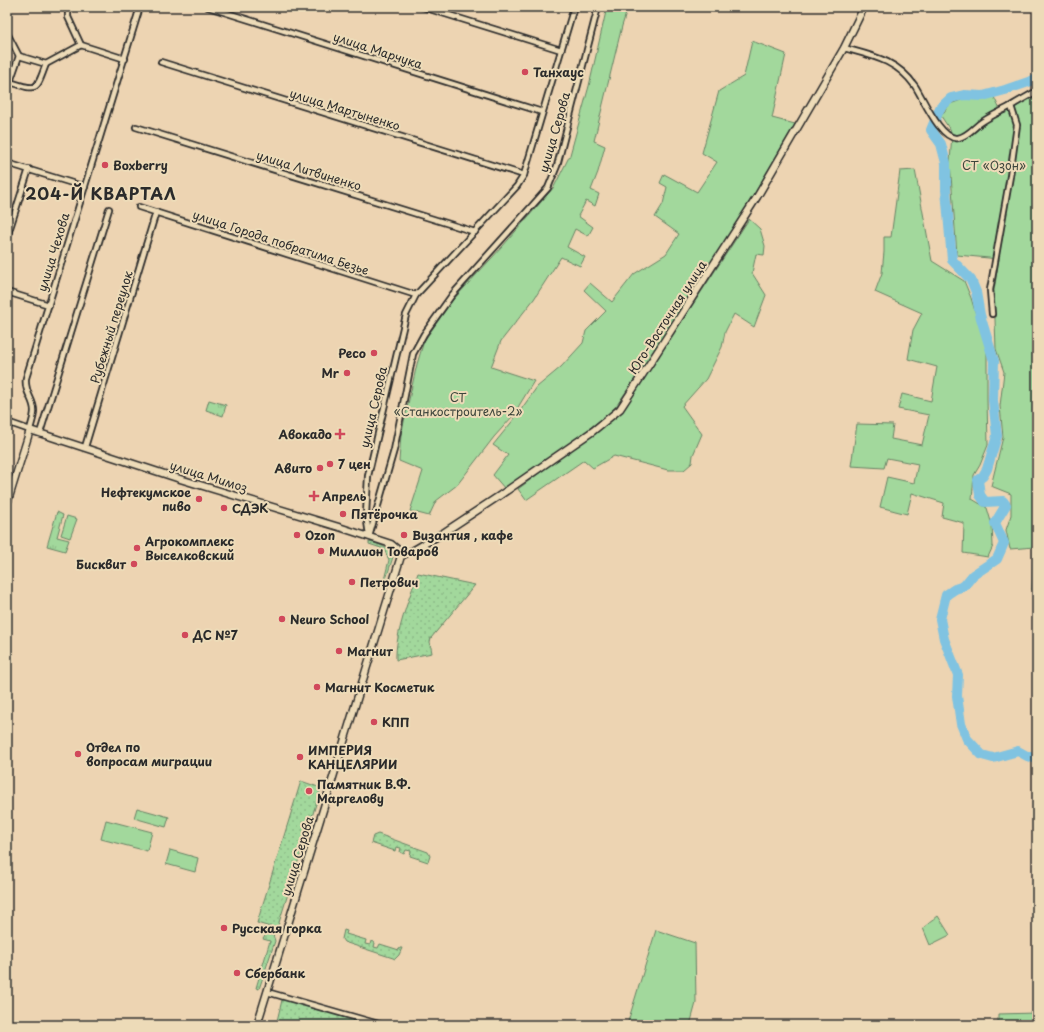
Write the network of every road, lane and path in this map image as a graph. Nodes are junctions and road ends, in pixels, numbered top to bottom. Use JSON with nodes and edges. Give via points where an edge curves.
{"nodes":[{"id":1,"x":68,"y":7,"type":"edge"},
{"id":2,"x":140,"y":7,"type":"edge"},
{"id":3,"x":208,"y":7,"type":"edge"},
{"id":4,"x":423,"y":7,"type":"edge"},
{"id":5,"x":574,"y":7,"type":"edge"},
{"id":6,"x":598,"y":7,"type":"edge"},
{"id":7,"x":864,"y":7,"type":"edge"},
{"id":8,"x":7,"y":33,"type":"edge"},
{"id":9,"x":81,"y":45,"type":"junction"},
{"id":10,"x":844,"y":48,"type":"junction"},
{"id":11,"x":561,"y":50,"type":"junction"},
{"id":12,"x":19,"y":56,"type":"junction"},
{"id":13,"x":125,"y":59,"type":"junction"},
{"id":14,"x":161,"y":62,"type":"dead end"},
{"id":15,"x":46,"y":64,"type":"junction"},
{"id":16,"x":9,"y":83,"type":"edge"},
{"id":17,"x":1037,"y":91,"type":"edge"},
{"id":18,"x":1011,"y":106,"type":"junction"},
{"id":19,"x":542,"y":112,"type":"junction"},
{"id":20,"x":136,"y":127,"type":"dead end"},
{"id":21,"x":7,"y":163,"type":"edge"},
{"id":22,"x":28,"y":169,"type":"junction"},
{"id":23,"x":524,"y":175,"type":"junction"},
{"id":24,"x":85,"y":187,"type":"junction"},
{"id":25,"x":139,"y":207,"type":"dead end"},
{"id":26,"x":109,"y":209,"type":"dead end"},
{"id":27,"x":156,"y":212,"type":"junction"},
{"id":28,"x":475,"y":232,"type":"junction"},
{"id":29,"x":7,"y":237,"type":"edge"},
{"id":30,"x":7,"y":292,"type":"edge"},
{"id":31,"x":416,"y":295,"type":"junction"},
{"id":32,"x":49,"y":305,"type":"junction"},
{"id":33,"x":992,"y":314,"type":"dead end"},
{"id":34,"x":7,"y":422,"type":"edge"},
{"id":35,"x":30,"y":430,"type":"junction"},
{"id":36,"x":40,"y":433,"type":"junction"},
{"id":37,"x":85,"y":448,"type":"junction"},
{"id":38,"x":7,"y":504,"type":"edge"},
{"id":39,"x":369,"y":537,"type":"junction"},
{"id":40,"x":401,"y":556,"type":"junction"},
{"id":41,"x":267,"y":992,"type":"junction"},
{"id":42,"x":257,"y":1025,"type":"edge"},
{"id":43,"x":382,"y":1025,"type":"edge"}],
"edges":[{"from":1,"to":9,"type":"street","via":[[68,17]]},
{"from":2,"to":13,"type":"street","name":"улица Чехова"},
{"from":3,"to":19,"type":"street","name":"улица Марчука"},
{"from":4,"to":11,"type":"street"},
{"from":5,"to":11,"type":"street","name":"улица Серова"},
{"from":6,"to":39,"type":"street","name":"улица Серова","via":[[557,166],[548,188],[452,295],[413,354],[394,450]]},
{"from":7,"to":10,"type":"street","name":"Юго-Восточная улица"},
{"from":8,"to":12,"type":"street"},
{"from":9,"to":13,"type":"street"},
{"from":9,"to":15,"type":"street"},
{"from":10,"to":18,"type":"street","via":[[883,59],[899,69],[914,85],[945,133],[953,137],[965,135],[983,120]]},
{"from":10,"to":40,"type":"street","name":"Юго-Восточная улица","via":[[757,197],[620,409],[593,431],[493,500]]},
{"from":11,"to":19,"type":"street","name":"улица Серова"},
{"from":12,"to":15,"type":"street"},
{"from":12,"to":16,"type":"street"},
{"from":13,"to":24,"type":"street","name":"улица Чехова"},
{"from":14,"to":23,"type":"street","name":"улица Мартыненко"},
{"from":15,"to":16,"type":"street","via":[[37,86],[28,88]]},
{"from":17,"to":18,"type":"street"},
{"from":18,"to":33,"type":"street","via":[[1017,125],[990,290]]},
{"from":19,"to":23,"type":"street","name":"улица Серова"},
{"from":20,"to":28,"type":"street","name":"улица Литвиненко"},
{"from":21,"to":22,"type":"street"},
{"from":22,"to":24,"type":"street"},
{"from":22,"to":29,"type":"street"},
{"from":23,"to":28,"type":"street","name":"улица Серова"},
{"from":24,"to":32,"type":"street","name":"улица Чехова"},
{"from":25,"to":27,"type":"street","name":"улица Города побратима Безье"},
{"from":26,"to":36,"type":"street"},
{"from":27,"to":31,"type":"street","name":"улица Города побратима Безье"},
{"from":27,"to":37,"type":"street","name":"Рубежный переулок"},
{"from":28,"to":31,"type":"street","name":"улица Серова"},
{"from":30,"to":32,"type":"street"},
{"from":31,"to":39,"type":"street","name":"улица Серова","via":[[406,314],[368,476],[366,515]]},
{"from":32,"to":35,"type":"street","name":"улица Чехова","via":[[26,378],[25,385],[34,410]]},
{"from":34,"to":35,"type":"street","name":"улица Мимоз"},
{"from":35,"to":36,"type":"street","name":"улица Мимоз"},
{"from":35,"to":38,"type":"street","name":"улица Чехова"},
{"from":36,"to":37,"type":"street","name":"улица Мимоз"},
{"from":37,"to":39,"type":"street","name":"улица Мимоз"},
{"from":39,"to":40,"type":"street","name":"улица Мимоз","via":[[391,544]]},
{"from":40,"to":41,"type":"street","name":"улица Серова"},
{"from":41,"to":42,"type":"street","name":"улица Серова"},
{"from":41,"to":43,"type":"street"}]}
